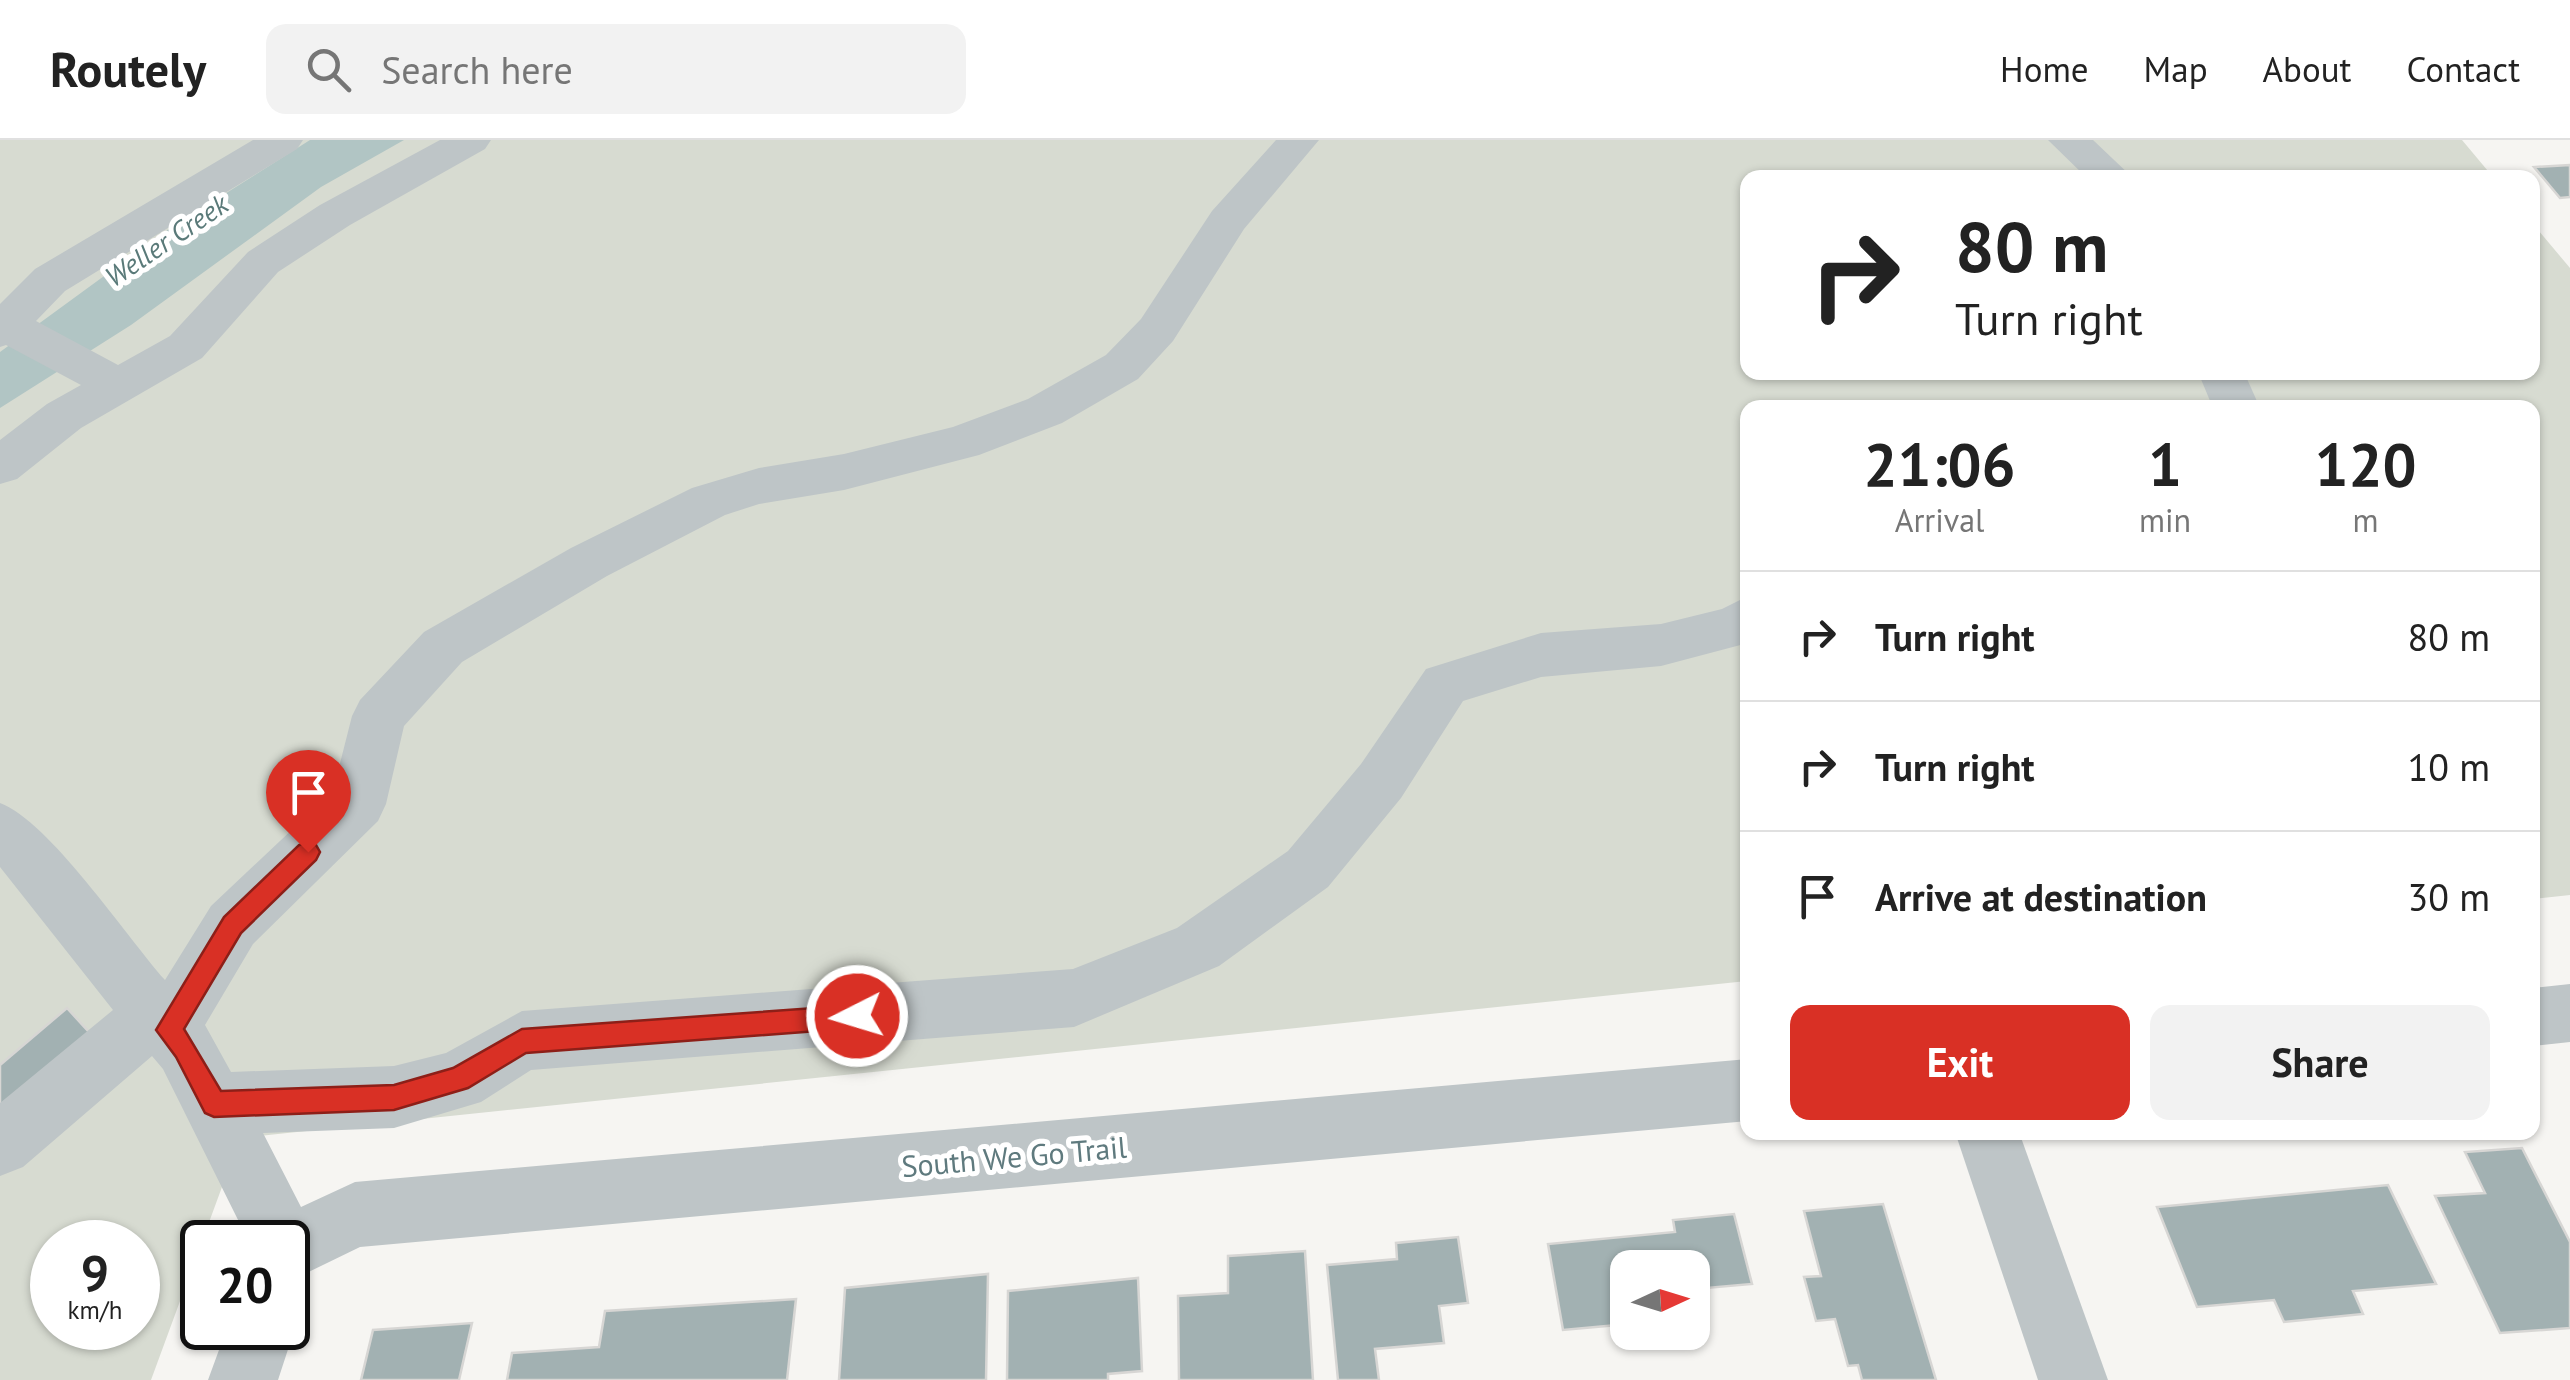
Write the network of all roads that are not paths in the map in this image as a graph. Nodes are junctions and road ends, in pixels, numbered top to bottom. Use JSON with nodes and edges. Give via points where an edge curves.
{"nodes":[{"id":1,"x":284,"y":140,"type":"edge"},
{"id":2,"x":471,"y":140,"type":"edge"},
{"id":3,"x":1298,"y":140,"type":"edge"},
{"id":4,"x":2068,"y":140,"type":"edge"},
{"id":5,"x":2104,"y":170,"type":"edge"},
{"id":6,"x":8,"y":329,"type":"edge"},
{"id":7,"x":109,"y":380,"type":"junction"},
{"id":8,"x":0,"y":466,"type":"edge"},
{"id":9,"x":1740,"y":624,"type":"edge"},
{"id":10,"x":0,"y":828,"type":"edge"},
{"id":11,"x":2570,"y":1014,"type":"edge"},
{"id":12,"x":2540,"y":1016,"type":"edge"},
{"id":13,"x":162,"y":1022,"type":"junction"},
{"id":14,"x":1740,"y":1091,"type":"edge"},
{"id":15,"x":214,"y":1104,"type":"junction"},
{"id":16,"x":1990,"y":1140,"type":"edge"},
{"id":17,"x":0,"y":1144,"type":"edge"},
{"id":18,"x":273,"y":1220,"type":"edge"},
{"id":19,"x":310,"y":1238,"type":"edge"},
{"id":20,"x":253,"y":1350,"type":"edge"},
{"id":21,"x":242,"y":1380,"type":"edge"},
{"id":22,"x":2073,"y":1380,"type":"edge"}],
"edges":[{"from":1,"to":6,"type":"street","via":[[50,280]]},
{"from":2,"to":7,"type":"street","via":[[263,262],[186,347]]},
{"from":3,"to":13,"type":"street","via":[[1226,221],[1157,330],[1122,367],[1045,410],[962,443],[708,502],[443,648],[379,716],[358,804],[232,925]]},
{"from":4,"to":5,"type":"street"},
{"from":6,"to":7,"type":"street"},
{"from":7,"to":8,"type":"street"},
{"from":9,"to":15,"type":"street","via":[[1661,645],[1541,655],[1445,685],[1381,781],[1308,869],[1198,947],[1074,998],[522,1041],[458,1080],[394,1098]]},
{"from":10,"to":13,"type":"street"},
{"from":11,"to":12,"type":"street"},
{"from":13,"to":15,"type":"street","via":[[185,1048]]},
{"from":13,"to":17,"type":"street"},
{"from":14,"to":19,"type":"street","name":"South We Go Trail","via":[[355,1216]]},
{"from":15,"to":18,"type":"street"},
{"from":16,"to":22,"type":"street"},
{"from":20,"to":21,"type":"street"}]}
